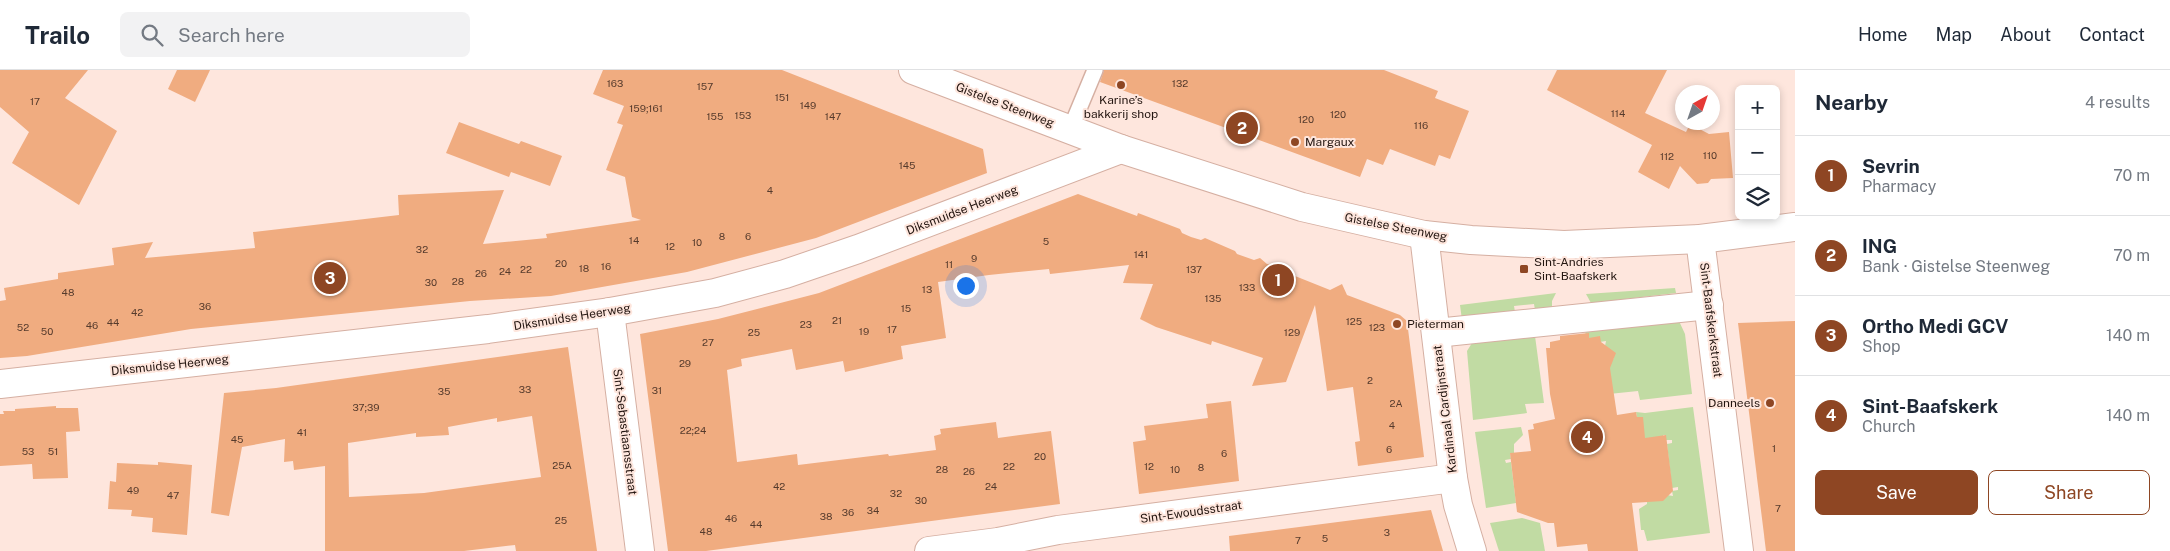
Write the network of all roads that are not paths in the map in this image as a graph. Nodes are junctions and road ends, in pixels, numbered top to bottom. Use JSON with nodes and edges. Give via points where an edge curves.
{"nodes":[{"id":1,"x":913,"y":70,"type":"edge"},
{"id":2,"x":1094,"y":70,"type":"edge"},
{"id":3,"x":1070,"y":130,"type":"junction"},
{"id":4,"x":1121,"y":149,"type":"junction"},
{"id":5,"x":1795,"y":227,"type":"edge"},
{"id":6,"x":1424,"y":235,"type":"junction"},
{"id":7,"x":1700,"y":238,"type":"junction"},
{"id":8,"x":1709,"y":304,"type":"junction"},
{"id":9,"x":610,"y":312,"type":"junction"},
{"id":10,"x":1436,"y":333,"type":"junction"},
{"id":11,"x":0,"y":384,"type":"edge"},
{"id":12,"x":1453,"y":478,"type":"junction"},
{"id":13,"x":640,"y":551,"type":"edge"},
{"id":14,"x":929,"y":551,"type":"edge"},
{"id":15,"x":1472,"y":551,"type":"edge"},
{"id":16,"x":1739,"y":551,"type":"edge"}],
"edges":[{"from":1,"to":3,"type":"street","name":"Gistelse Steenweg"},
{"from":2,"to":3,"type":"lane","name":"Gistelse Steenweg"},
{"from":3,"to":4,"type":"street","name":"Gistelse Steenweg"},
{"from":4,"to":6,"type":"street","name":"Gistelse Steenweg","via":[[1302,207]]},
{"from":4,"to":9,"type":"street","name":"Diksmuidse Heerweg","via":[[785,274],[715,293]]},
{"from":5,"to":7,"type":"street","name":"Gistelse Steenweg"},
{"from":6,"to":7,"type":"street","name":"Gistelse Steenweg","via":[[1564,245]]},
{"from":6,"to":10,"type":"street","name":"Kardinaal Cardijnstraat"},
{"from":7,"to":8,"type":"street","name":"Sint-Baafskerkstraat"},
{"from":8,"to":10,"type":"street"},
{"from":8,"to":16,"type":"street","name":"Sint-Baafskerkstraat"},
{"from":9,"to":11,"type":"street","name":"Diksmuidse Heerweg","via":[[488,329]]},
{"from":9,"to":13,"type":"street","name":"Sint-Sebastiaansstraat"},
{"from":10,"to":12,"type":"street","name":"Kardinaal Cardijnstraat"},
{"from":12,"to":14,"type":"street","name":"Sint-Ewoudsstraat","via":[[1058,530]]},
{"from":12,"to":15,"type":"street","name":"Kardinaal Cardijnstraat"}]}
